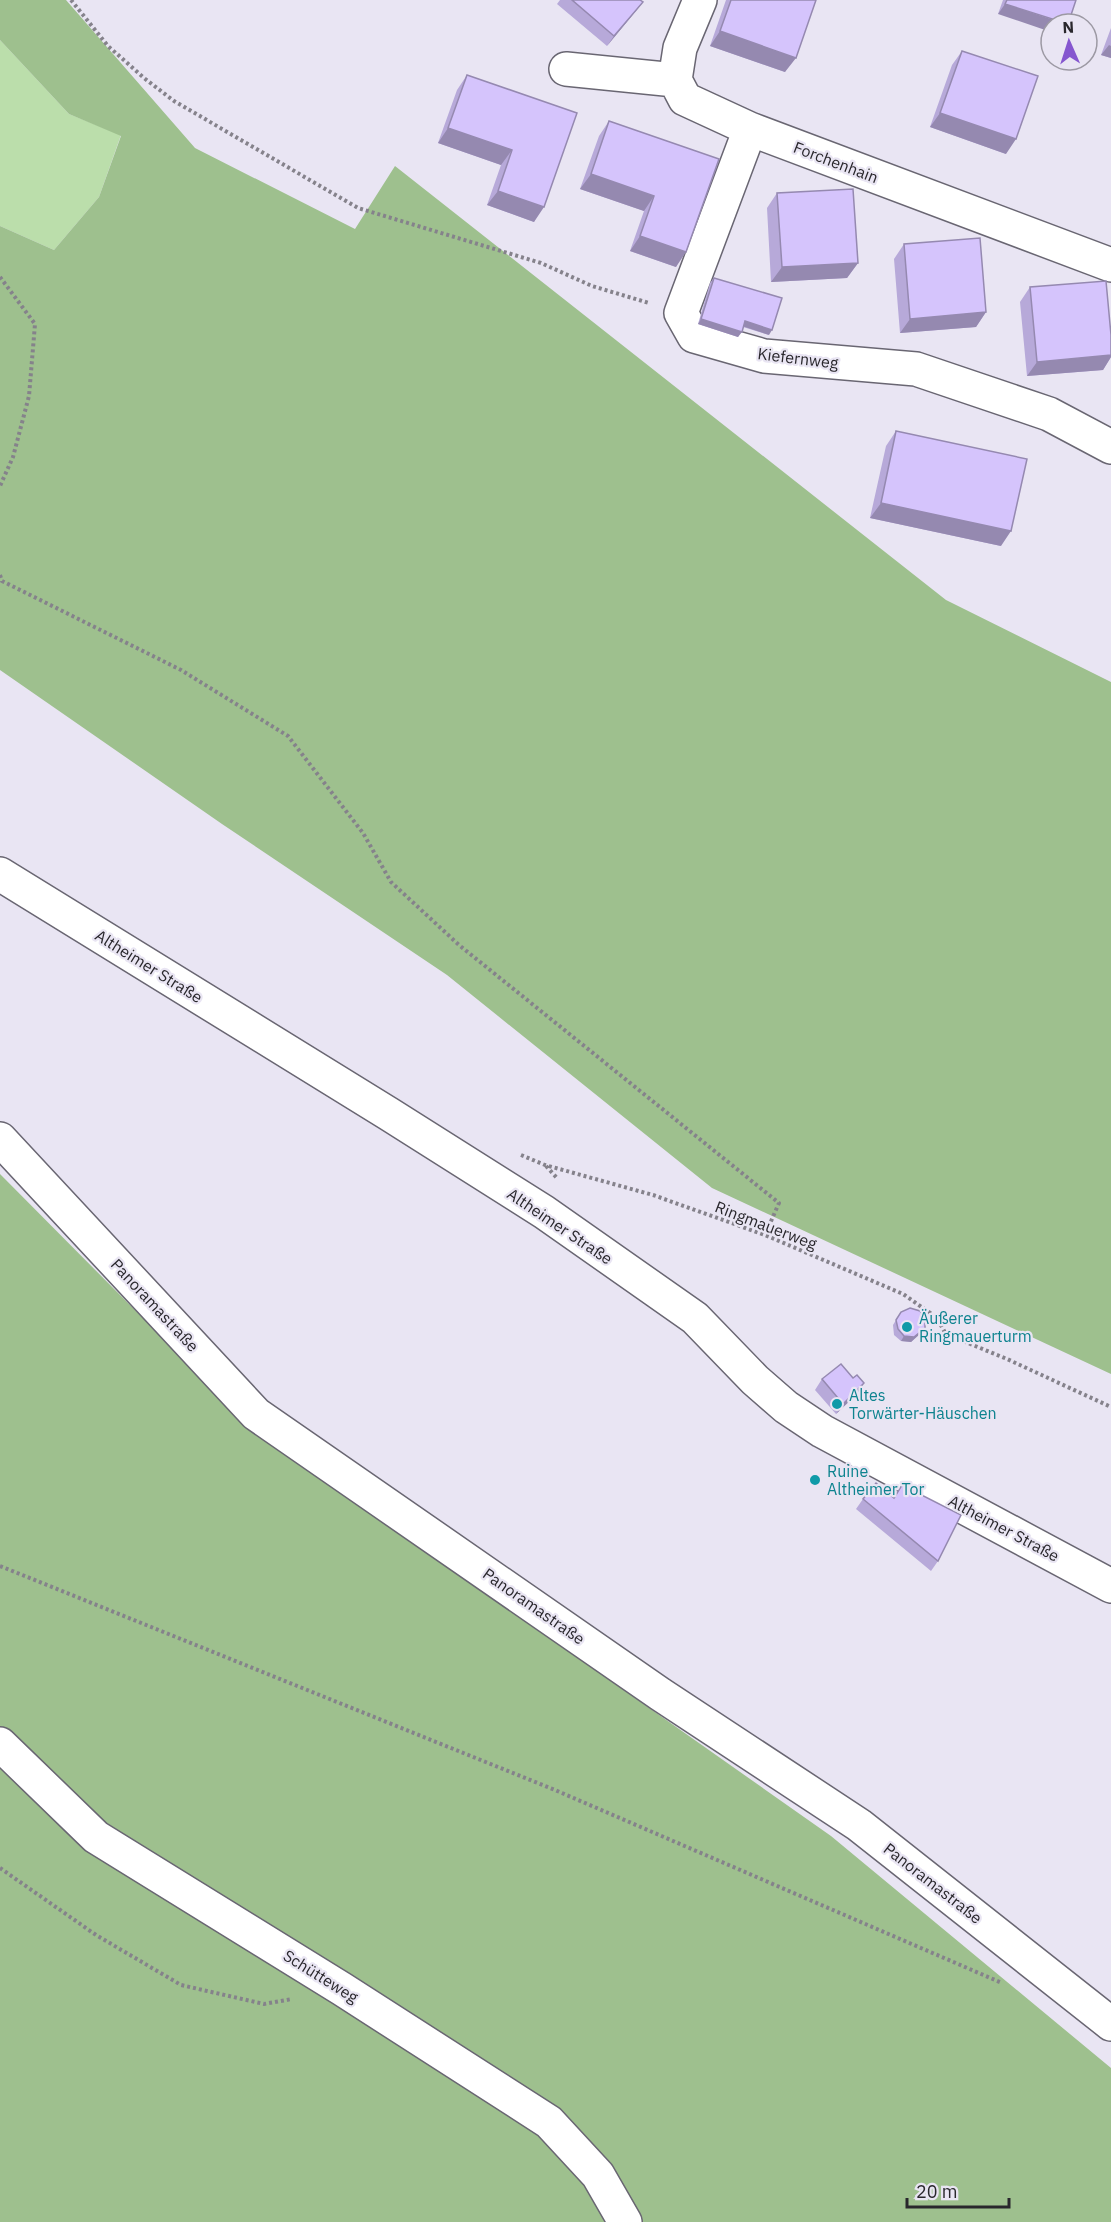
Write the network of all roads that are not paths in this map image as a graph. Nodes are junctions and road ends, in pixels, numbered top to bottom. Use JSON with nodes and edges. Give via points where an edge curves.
{"nodes":[{"id":1,"x":700,"y":0,"type":"edge"},
{"id":2,"x":566,"y":69,"type":"dead end"},
{"id":3,"x":675,"y":80,"type":"junction"},
{"id":4,"x":750,"y":129,"type":"junction"},
{"id":5,"x":1111,"y":265,"type":"edge"},
{"id":6,"x":1111,"y":447,"type":"edge"},
{"id":7,"x":0,"y":874,"type":"edge"},
{"id":8,"x":0,"y":1139,"type":"edge"},
{"id":9,"x":1111,"y":1586,"type":"edge"},
{"id":10,"x":0,"y":1744,"type":"edge"},
{"id":11,"x":1111,"y":2024,"type":"edge"},
{"id":12,"x":625,"y":2222,"type":"edge"}],
"edges":[{"from":1,"to":3,"type":"street","via":[[680,48]]},
{"from":2,"to":3,"type":"street"},
{"from":3,"to":4,"type":"street","name":"Forchenhain","via":[[685,99]]},
{"from":4,"to":5,"type":"street","name":"Forchenhain"},
{"from":4,"to":6,"type":"street","name":"Kiefernweg","via":[[681,313],[694,336],[764,356],[916,369],[1049,414]]},
{"from":7,"to":9,"type":"street","name":"Altheimer Straße","via":[[544,1212],[695,1318],[755,1380],[822,1431]]},
{"from":8,"to":11,"type":"street","name":"Panoramastraße","via":[[256,1414],[660,1694],[859,1825]]},
{"from":10,"to":12,"type":"street","name":"Schütteweg","via":[[96,1837],[549,2122],[598,2175]]}]}
